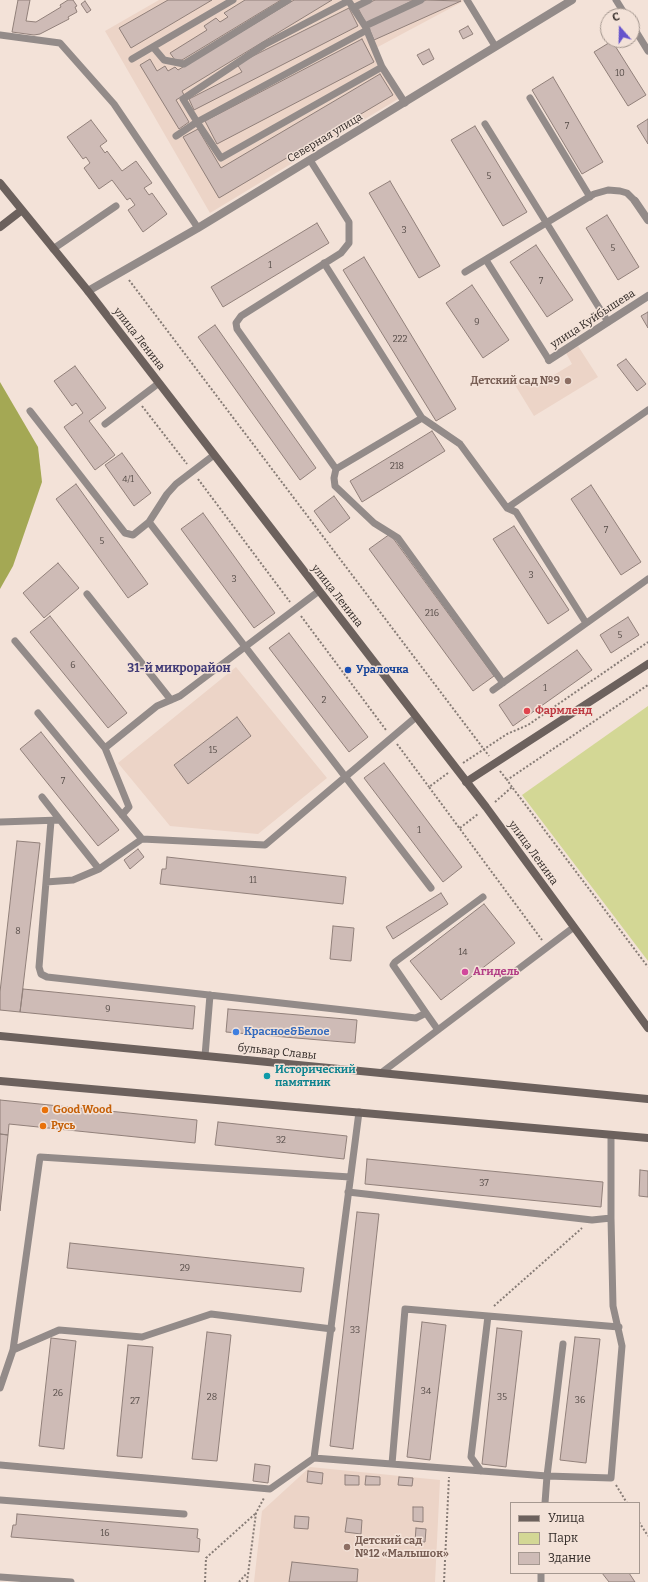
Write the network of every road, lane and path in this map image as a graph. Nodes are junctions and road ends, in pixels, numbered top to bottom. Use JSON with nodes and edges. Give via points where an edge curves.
{"nodes":[{"id":1,"x":233,"y":0,"type":"edge"},
{"id":2,"x":288,"y":0,"type":"edge"},
{"id":3,"x":348,"y":0,"type":"edge"},
{"id":4,"x":369,"y":0,"type":"edge"},
{"id":5,"x":420,"y":0,"type":"edge"},
{"id":6,"x":467,"y":0,"type":"edge"},
{"id":7,"x":572,"y":0,"type":"edge"},
{"id":8,"x":354,"y":8,"type":"junction"},
{"id":9,"x":366,"y":28,"type":"junction"},
{"id":10,"x":0,"y":35,"type":"edge"},
{"id":11,"x":640,"y":38,"type":"edge"},
{"id":12,"x":495,"y":46,"type":"junction"},
{"id":13,"x":152,"y":47,"type":"junction"},
{"id":14,"x":648,"y":51,"type":"edge"},
{"id":15,"x":132,"y":59,"type":"dead end"},
{"id":16,"x":382,"y":67,"type":"junction"},
{"id":17,"x":530,"y":98,"type":"dead end"},
{"id":18,"x":404,"y":103,"type":"junction"},
{"id":19,"x":197,"y":122,"type":"junction"},
{"id":20,"x":485,"y":124,"type":"dead end"},
{"id":21,"x":176,"y":136,"type":"dead end"},
{"id":22,"x":310,"y":160,"type":"junction"},
{"id":23,"x":0,"y":183,"type":"edge"},
{"id":24,"x":590,"y":197,"type":"junction"},
{"id":25,"x":635,"y":201,"type":"joint"},
{"id":26,"x":116,"y":206,"type":"dead end"},
{"id":27,"x":22,"y":210,"type":"junction"},
{"id":28,"x":648,"y":220,"type":"edge"},
{"id":29,"x":546,"y":224,"type":"junction"},
{"id":30,"x":0,"y":228,"type":"edge"},
{"id":31,"x":198,"y":228,"type":"junction"},
{"id":32,"x":53,"y":249,"type":"junction"},
{"id":33,"x":486,"y":260,"type":"junction"},
{"id":34,"x":324,"y":263,"type":"junction"},
{"id":35,"x":122,"y":271,"type":"junction"},
{"id":36,"x":465,"y":272,"type":"dead end"},
{"id":37,"x":88,"y":291,"type":"junction"},
{"id":38,"x":648,"y":296,"type":"edge"},
{"id":39,"x":608,"y":322,"type":"junction"},
{"id":40,"x":549,"y":360,"type":"joint"},
{"id":41,"x":159,"y":383,"type":"junction"},
{"id":42,"x":137,"y":400,"type":"junction"},
{"id":43,"x":648,"y":410,"type":"edge"},
{"id":44,"x":30,"y":411,"type":"dead end"},
{"id":45,"x":422,"y":418,"type":"junction"},
{"id":46,"x":104,"y":424,"type":"dead end"},
{"id":47,"x":214,"y":455,"type":"junction"},
{"id":48,"x":336,"y":469,"type":"junction"},
{"id":49,"x":193,"y":472,"type":"junction"},
{"id":50,"x":507,"y":508,"type":"junction"},
{"id":51,"x":149,"y":522,"type":"junction"},
{"id":52,"x":648,"y":579,"type":"edge"},
{"id":53,"x":319,"y":591,"type":"junction"},
{"id":54,"x":86,"y":594,"type":"dead end"},
{"id":55,"x":296,"y":608,"type":"junction"},
{"id":56,"x":586,"y":623,"type":"junction"},
{"id":57,"x":14,"y":641,"type":"dead end"},
{"id":58,"x":648,"y":642,"type":"edge"},
{"id":59,"x":245,"y":646,"type":"junction"},
{"id":60,"x":648,"y":664,"type":"edge"},
{"id":61,"x":503,"y":683,"type":"junction"},
{"id":62,"x":648,"y":685,"type":"edge"},
{"id":63,"x":493,"y":690,"type":"dead end"},
{"id":64,"x":171,"y":700,"type":"junction"},
{"id":65,"x":38,"y":713,"type":"dead end"},
{"id":66,"x":416,"y":717,"type":"junction"},
{"id":67,"x":392,"y":738,"type":"junction"},
{"id":68,"x":105,"y":748,"type":"junction"},
{"id":69,"x":484,"y":749,"type":"junction"},
{"id":70,"x":455,"y":768,"type":"junction"},
{"id":71,"x":346,"y":777,"type":"junction"},
{"id":72,"x":466,"y":782,"type":"junction"},
{"id":73,"x":429,"y":787,"type":"junction"},
{"id":74,"x":512,"y":787,"type":"junction"},
{"id":75,"x":42,"y":797,"type":"dead end"},
{"id":76,"x":495,"y":802,"type":"dead end"},
{"id":77,"x":478,"y":814,"type":"dead end"},
{"id":78,"x":122,"y":815,"type":"junction"},
{"id":79,"x":60,"y":820,"type":"junction"},
{"id":80,"x":51,"y":821,"type":"junction"},
{"id":81,"x":0,"y":822,"type":"edge"},
{"id":82,"x":460,"y":828,"type":"junction"},
{"id":83,"x":142,"y":839,"type":"junction"},
{"id":84,"x":99,"y":869,"type":"junction"},
{"id":85,"x":46,"y":882,"type":"junction"},
{"id":86,"x":431,"y":888,"type":"dead end"},
{"id":87,"x":482,"y":897,"type":"dead end"},
{"id":88,"x":574,"y":927,"type":"junction"},
{"id":89,"x":548,"y":947,"type":"junction"},
{"id":90,"x":648,"y":967,"type":"edge"},
{"id":91,"x":210,"y":995,"type":"junction"},
{"id":92,"x":426,"y":1013,"type":"junction"},
{"id":93,"x":648,"y":1028,"type":"edge"},
{"id":94,"x":438,"y":1030,"type":"junction"},
{"id":95,"x":0,"y":1036,"type":"edge"},
{"id":96,"x":205,"y":1056,"type":"junction"},
{"id":97,"x":381,"y":1073,"type":"junction"},
{"id":98,"x":0,"y":1081,"type":"edge"},
{"id":99,"x":648,"y":1099,"type":"edge"},
{"id":100,"x":358,"y":1112,"type":"junction"},
{"id":101,"x":611,"y":1135,"type":"junction"},
{"id":102,"x":648,"y":1138,"type":"edge"},
{"id":103,"x":350,"y":1177,"type":"junction"},
{"id":104,"x":348,"y":1192,"type":"junction"},
{"id":105,"x":611,"y":1218,"type":"junction"},
{"id":106,"x":592,"y":1220,"type":"junction"},
{"id":107,"x":486,"y":1316,"type":"junction"},
{"id":108,"x":619,"y":1326,"type":"junction"},
{"id":109,"x":332,"y":1329,"type":"junction"},
{"id":110,"x":563,"y":1344,"type":"dead end"},
{"id":111,"x":13,"y":1350,"type":"junction"},
{"id":112,"x":0,"y":1390,"type":"edge"},
{"id":113,"x":314,"y":1458,"type":"junction"},
{"id":114,"x":392,"y":1464,"type":"junction"},
{"id":115,"x":0,"y":1465,"type":"edge"},
{"id":116,"x":450,"y":1469,"type":"junction"},
{"id":117,"x":481,"y":1471,"type":"junction"},
{"id":118,"x":547,"y":1476,"type":"junction"},
{"id":119,"x":611,"y":1478,"type":"junction"},
{"id":120,"x":270,"y":1489,"type":"junction"},
{"id":121,"x":0,"y":1500,"type":"edge"},
{"id":122,"x":545,"y":1502,"type":"edge"},
{"id":123,"x":626,"y":1502,"type":"edge"},
{"id":124,"x":256,"y":1513,"type":"junction"},
{"id":125,"x":184,"y":1514,"type":"dead end"},
{"id":126,"x":640,"y":1524,"type":"edge"},
{"id":127,"x":648,"y":1536,"type":"edge"},
{"id":128,"x":248,"y":1572,"type":"junction"},
{"id":129,"x":0,"y":1577,"type":"edge"},
{"id":130,"x":71,"y":1582,"type":"edge"},
{"id":131,"x":205,"y":1582,"type":"edge"},
{"id":132,"x":239,"y":1582,"type":"edge"},
{"id":133,"x":247,"y":1582,"type":"edge"},
{"id":134,"x":444,"y":1582,"type":"edge"}],
"edges":[{"from":1,"to":13,"type":"lane"},
{"from":2,"to":13,"type":"lane","via":[[184,64],[164,60]]},
{"from":3,"to":8,"type":"lane"},
{"from":3,"to":19,"type":"lane","via":[[264,46],[183,98]]},
{"from":4,"to":8,"type":"lane"},
{"from":5,"to":9,"type":"lane"},
{"from":6,"to":12,"type":"lane"},
{"from":7,"to":12,"type":"street","name":"Северная улица"},
{"from":8,"to":9,"type":"lane"},
{"from":9,"to":16,"type":"lane"},
{"from":9,"to":19,"type":"lane"},
{"from":10,"to":31,"type":"lane","via":[[60,43],[114,104]]},
{"from":11,"to":14,"type":"lane"},
{"from":12,"to":18,"type":"street","name":"Северная улица"},
{"from":13,"to":15,"type":"lane"},
{"from":16,"to":18,"type":"lane"},
{"from":16,"to":19,"type":"lane","via":[[221,158]]},
{"from":17,"to":24,"type":"lane"},
{"from":18,"to":22,"type":"street","name":"Северная улица"},
{"from":19,"to":21,"type":"lane"},
{"from":20,"to":29,"type":"lane"},
{"from":22,"to":31,"type":"street","name":"Северная улица"},
{"from":22,"to":34,"type":"lane","via":[[349,222],[349,243],[341,253]]},
{"from":23,"to":27,"type":"street","name":"улица Ленина"},
{"from":24,"to":25,"type":"lane","via":[[608,190],[620,191],[627,193]]},
{"from":24,"to":29,"type":"lane"},
{"from":25,"to":28,"type":"street"},
{"from":26,"to":32,"type":"lane"},
{"from":27,"to":30,"type":"street"},
{"from":27,"to":32,"type":"street","name":"улица Ленина"},
{"from":29,"to":33,"type":"lane"},
{"from":29,"to":39,"type":"lane"},
{"from":31,"to":35,"type":"street","name":"Северная улица"},
{"from":32,"to":37,"type":"street","name":"улица Ленина"},
{"from":33,"to":36,"type":"lane"},
{"from":33,"to":40,"type":"lane"},
{"from":34,"to":45,"type":"lane"},
{"from":34,"to":48,"type":"lane","via":[[241,316],[236,323],[237,329]]},
{"from":35,"to":37,"type":"street","name":"Северная улица"},
{"from":35,"to":69,"type":"path"},
{"from":37,"to":41,"type":"street","name":"улица Ленина"},
{"from":38,"to":39,"type":"street","name":"улица Куйбышева"},
{"from":39,"to":40,"type":"street","name":"улица Куйбышева"},
{"from":41,"to":42,"type":"lane"},
{"from":41,"to":47,"type":"street","name":"улица Ленина"},
{"from":42,"to":46,"type":"lane"},
{"from":42,"to":49,"type":"path"},
{"from":43,"to":50,"type":"lane"},
{"from":44,"to":51,"type":"lane","via":[[125,533],[133,535]]},
{"from":45,"to":48,"type":"lane"},
{"from":45,"to":50,"type":"lane","via":[[460,444]]},
{"from":47,"to":49,"type":"lane"},
{"from":47,"to":53,"type":"street","name":"улица Ленина"},
{"from":48,"to":61,"type":"lane","via":[[335,486],[374,523],[398,538]]},
{"from":49,"to":51,"type":"lane","via":[[167,494]]},
{"from":49,"to":55,"type":"path"},
{"from":50,"to":56,"type":"lane","via":[[516,512]]},
{"from":51,"to":59,"type":"lane"},
{"from":52,"to":56,"type":"lane"},
{"from":53,"to":55,"type":"lane"},
{"from":53,"to":66,"type":"street","name":"улица Ленина"},
{"from":54,"to":64,"type":"lane"},
{"from":55,"to":59,"type":"lane"},
{"from":55,"to":67,"type":"path"},
{"from":56,"to":61,"type":"lane"},
{"from":57,"to":68,"type":"lane"},
{"from":58,"to":69,"type":"path","via":[[528,725],[507,734]]},
{"from":59,"to":64,"type":"lane","via":[[180,696]]},
{"from":59,"to":71,"type":"lane"},
{"from":60,"to":72,"type":"street"},
{"from":61,"to":63,"type":"lane"},
{"from":62,"to":74,"type":"path","via":[[506,780]]},
{"from":64,"to":68,"type":"lane","via":[[157,706]]},
{"from":65,"to":78,"type":"lane"},
{"from":66,"to":67,"type":"lane"},
{"from":66,"to":70,"type":"street","name":"улица Ленина"},
{"from":67,"to":71,"type":"lane"},
{"from":67,"to":73,"type":"path"},
{"from":68,"to":78,"type":"lane","via":[[129,807]]},
{"from":69,"to":70,"type":"path"},
{"from":70,"to":72,"type":"street","name":"улица Ленина"},
{"from":70,"to":73,"type":"path"},
{"from":71,"to":83,"type":"lane","via":[[265,846]]},
{"from":71,"to":86,"type":"lane"},
{"from":72,"to":88,"type":"street","name":"улица Ленина"},
{"from":73,"to":82,"type":"path"},
{"from":74,"to":76,"type":"path"},
{"from":74,"to":90,"type":"path"},
{"from":75,"to":79,"type":"lane"},
{"from":77,"to":82,"type":"path"},
{"from":78,"to":83,"type":"lane"},
{"from":79,"to":80,"type":"lane"},
{"from":79,"to":84,"type":"lane"},
{"from":80,"to":81,"type":"lane"},
{"from":80,"to":85,"type":"lane"},
{"from":82,"to":89,"type":"path"},
{"from":83,"to":84,"type":"lane"},
{"from":84,"to":85,"type":"lane","via":[[73,880]]},
{"from":85,"to":91,"type":"lane","via":[[39,967],[41,974],[47,977]]},
{"from":87,"to":92,"type":"lane","via":[[393,965]]},
{"from":88,"to":89,"type":"lane"},
{"from":88,"to":93,"type":"street","name":"улица Ленина"},
{"from":89,"to":94,"type":"lane"},
{"from":91,"to":92,"type":"lane","via":[[416,1018]]},
{"from":91,"to":96,"type":"lane"},
{"from":92,"to":94,"type":"lane"},
{"from":94,"to":97,"type":"lane"},
{"from":95,"to":96,"type":"street","name":"бульвар Славы"},
{"from":96,"to":97,"type":"street","name":"бульвар Славы"},
{"from":97,"to":99,"type":"street","name":"бульвар Славы"},
{"from":98,"to":100,"type":"street"},
{"from":100,"to":101,"type":"street"},
{"from":100,"to":103,"type":"lane"},
{"from":101,"to":102,"type":"street"},
{"from":101,"to":105,"type":"lane"},
{"from":103,"to":104,"type":"lane"},
{"from":103,"to":111,"type":"lane","via":[[40,1157]]},
{"from":104,"to":106,"type":"lane"},
{"from":104,"to":109,"type":"lane"},
{"from":105,"to":106,"type":"lane"},
{"from":105,"to":108,"type":"lane","via":[[613,1306]]},
{"from":106,"to":107,"type":"path"},
{"from":107,"to":108,"type":"lane"},
{"from":107,"to":114,"type":"lane","via":[[405,1309]]},
{"from":107,"to":117,"type":"lane","via":[[472,1457]]},
{"from":108,"to":119,"type":"lane","via":[[622,1346]]},
{"from":109,"to":111,"type":"lane","via":[[211,1314],[142,1337],[59,1330]]},
{"from":109,"to":113,"type":"lane"},
{"from":110,"to":118,"type":"lane"},
{"from":111,"to":112,"type":"lane"},
{"from":113,"to":114,"type":"lane"},
{"from":113,"to":120,"type":"lane"},
{"from":114,"to":116,"type":"lane"},
{"from":115,"to":120,"type":"lane"},
{"from":116,"to":117,"type":"lane"},
{"from":116,"to":134,"type":"path"},
{"from":117,"to":118,"type":"lane"},
{"from":118,"to":119,"type":"lane"},
{"from":118,"to":122,"type":"lane"},
{"from":119,"to":123,"type":"path"},
{"from":120,"to":124,"type":"path"},
{"from":121,"to":125,"type":"lane"},
{"from":124,"to":128,"type":"path"},
{"from":124,"to":131,"type":"path","via":[[206,1558]]},
{"from":126,"to":127,"type":"path"},
{"from":128,"to":132,"type":"path"},
{"from":128,"to":133,"type":"path"},
{"from":129,"to":130,"type":"lane"}]}
